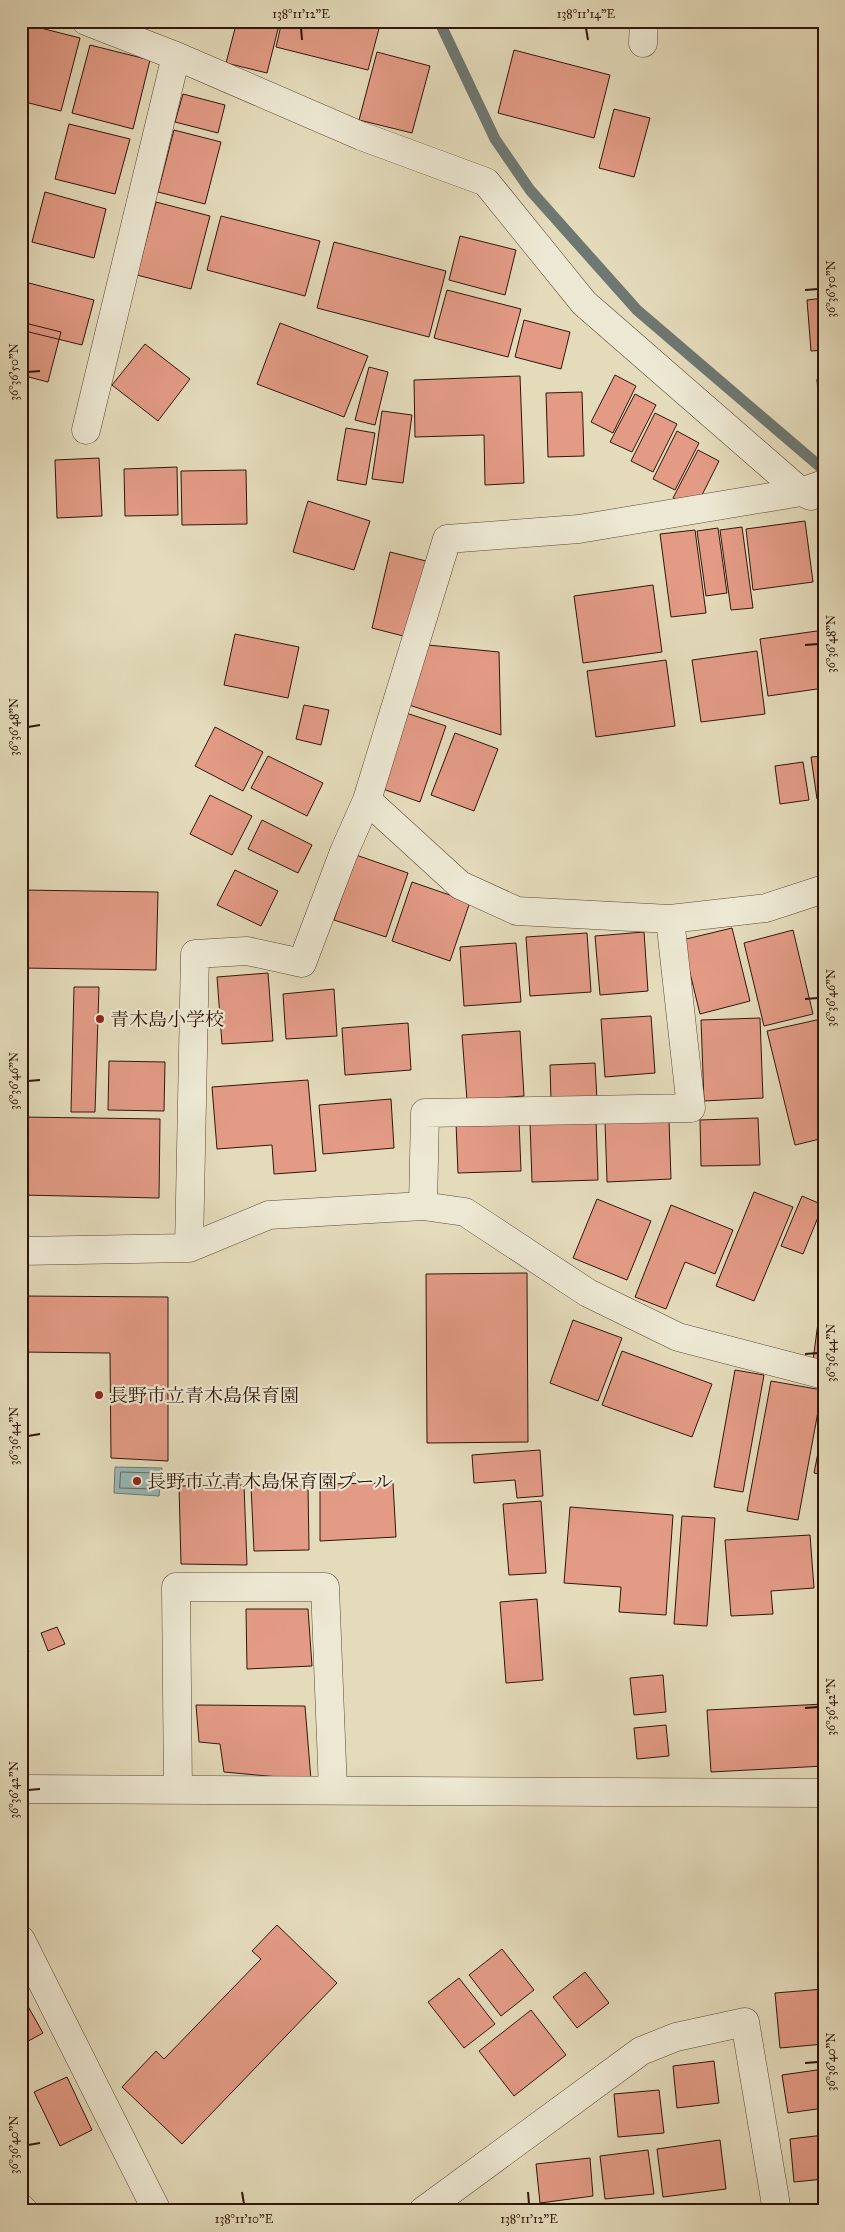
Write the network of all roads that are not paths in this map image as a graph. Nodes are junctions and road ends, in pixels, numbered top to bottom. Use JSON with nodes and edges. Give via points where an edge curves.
{"nodes":[{"id":1,"x":86,"y":21,"type":"edge"},
{"id":2,"x":176,"y":56,"type":"junction"},
{"id":3,"x":86,"y":430,"type":"dead end"},
{"id":4,"x":818,"y":490,"type":"edge"},
{"id":5,"x":367,"y":800,"type":"junction"},
{"id":6,"x":824,"y":888,"type":"edge"},
{"id":7,"x":670,"y":919,"type":"junction"},
{"id":8,"x":423,"y":1206,"type":"junction"},
{"id":9,"x":189,"y":1248,"type":"junction"},
{"id":10,"x":21,"y":1250,"type":"edge"},
{"id":11,"x":824,"y":1375,"type":"edge"},
{"id":12,"x":21,"y":1789,"type":"edge"},
{"id":13,"x":178,"y":1790,"type":"junction"},
{"id":14,"x":333,"y":1790,"type":"junction"},
{"id":15,"x":824,"y":1793,"type":"edge"},
{"id":16,"x":21,"y":1940,"type":"edge"},
{"id":17,"x":157,"y":2211,"type":"edge"},
{"id":18,"x":423,"y":2211,"type":"edge"},
{"id":19,"x":777,"y":2211,"type":"edge"}],
"edges":[{"from":1,"to":2,"type":"street"},
{"from":2,"to":3,"type":"street"},
{"from":2,"to":4,"type":"street","via":[[361,136],[486,182],[584,303]]},
{"from":4,"to":5,"type":"street","via":[[579,528],[447,539]]},
{"from":5,"to":7,"type":"street","via":[[460,885],[517,911]]},
{"from":5,"to":9,"type":"street","via":[[302,963],[247,951],[195,954]]},
{"from":6,"to":7,"type":"street","via":[[766,908]]},
{"from":7,"to":8,"type":"street","via":[[691,1108],[425,1113]]},
{"from":8,"to":9,"type":"street","via":[[269,1214]]},
{"from":8,"to":11,"type":"street","via":[[465,1212],[588,1293],[678,1337]]},
{"from":9,"to":10,"type":"street"},
{"from":12,"to":13,"type":"street"},
{"from":13,"to":14,"type":"street"},
{"from":13,"to":14,"type":"street","via":[[176,1587],[325,1587]]},
{"from":14,"to":15,"type":"street"},
{"from":16,"to":17,"type":"street"},
{"from":18,"to":19,"type":"street","via":[[641,2051],[676,2037],[745,2022]]}]}
